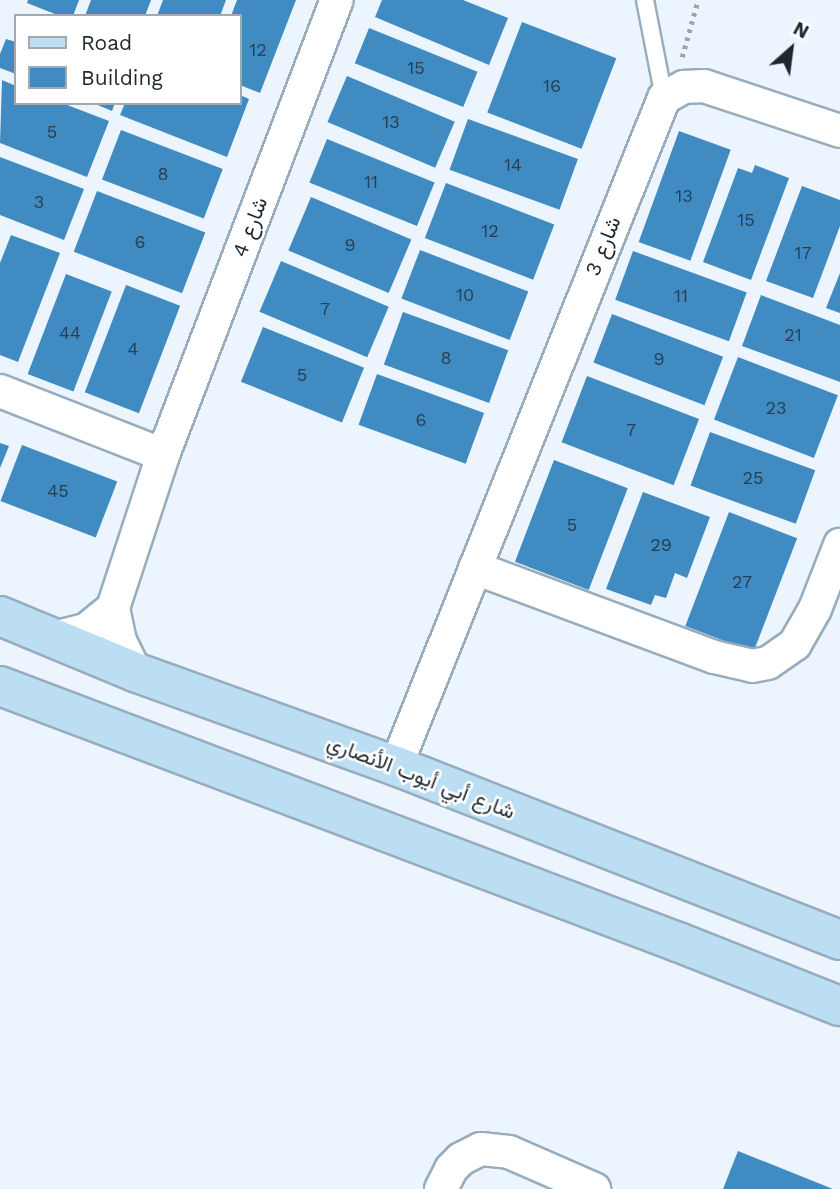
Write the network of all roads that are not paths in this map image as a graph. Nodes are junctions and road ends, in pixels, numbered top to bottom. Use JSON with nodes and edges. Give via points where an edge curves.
{"nodes":[{"id":1,"x":337,"y":0,"type":"edge"},
{"id":2,"x":645,"y":0,"type":"edge"},
{"id":3,"x":668,"y":95,"type":"junction"},
{"id":4,"x":840,"y":131,"type":"edge"},
{"id":5,"x":0,"y":391,"type":"edge"},
{"id":6,"x":163,"y":455,"type":"junction"},
{"id":7,"x":840,"y":545,"type":"edge"},
{"id":8,"x":475,"y":568,"type":"junction"},
{"id":9,"x":113,"y":608,"type":"junction"},
{"id":10,"x":0,"y":616,"type":"edge"},
{"id":11,"x":53,"y":638,"type":"junction"},
{"id":12,"x":135,"y":672,"type":"junction"},
{"id":13,"x":0,"y":686,"type":"edge"},
{"id":14,"x":396,"y":766,"type":"junction"},
{"id":15,"x":695,"y":883,"type":"junction"},
{"id":16,"x":797,"y":924,"type":"junction"},
{"id":17,"x":840,"y":940,"type":"edge"},
{"id":18,"x":678,"y":942,"type":"junction"},
{"id":19,"x":780,"y":982,"type":"junction"},
{"id":20,"x":840,"y":1006,"type":"edge"},
{"id":21,"x":441,"y":1189,"type":"edge"},
{"id":22,"x":594,"y":1189,"type":"edge"}],
"edges":[{"from":1,"to":6,"type":"street","name":"شارع 4"},
{"from":2,"to":3,"type":"lane"},
{"from":3,"to":4,"type":"street","via":[[694,86],[719,89]]},
{"from":3,"to":8,"type":"street","name":"شارع 3"},
{"from":5,"to":6,"type":"street"},
{"from":6,"to":9,"type":"street","name":"شارع 4"},
{"from":7,"to":8,"type":"street","via":[[800,636],[775,659],[752,666],[714,657]]},
{"from":8,"to":14,"type":"street","name":"شارع 3"},
{"from":9,"to":11,"type":"street","via":[[86,630]]},
{"from":9,"to":12,"type":"street","via":[[120,641]]},
{"from":10,"to":11,"type":"street","name":"شارع أبي أيوب الأنصاري"},
{"from":11,"to":12,"type":"street","name":"شارع أبي أيوب الأنصاري"},
{"from":12,"to":14,"type":"street","name":"شارع أبي أيوب الأنصاري"},
{"from":13,"to":18,"type":"street"},
{"from":14,"to":15,"type":"street","name":"شارع أبي أيوب الأنصاري"},
{"from":15,"to":16,"type":"street","name":"شارع أبي أيوب الأنصاري"},
{"from":15,"to":18,"type":"street","via":[[710,896],[711,925],[697,939]]},
{"from":16,"to":17,"type":"street","name":"شارع أبي أيوب الأنصاري"},
{"from":16,"to":19,"type":"street","via":[[773,928],[760,949],[762,966]]},
{"from":18,"to":19,"type":"street"},
{"from":19,"to":20,"type":"street"},
{"from":21,"to":22,"type":"street","via":[[461,1159],[481,1149],[494,1149]]}]}
